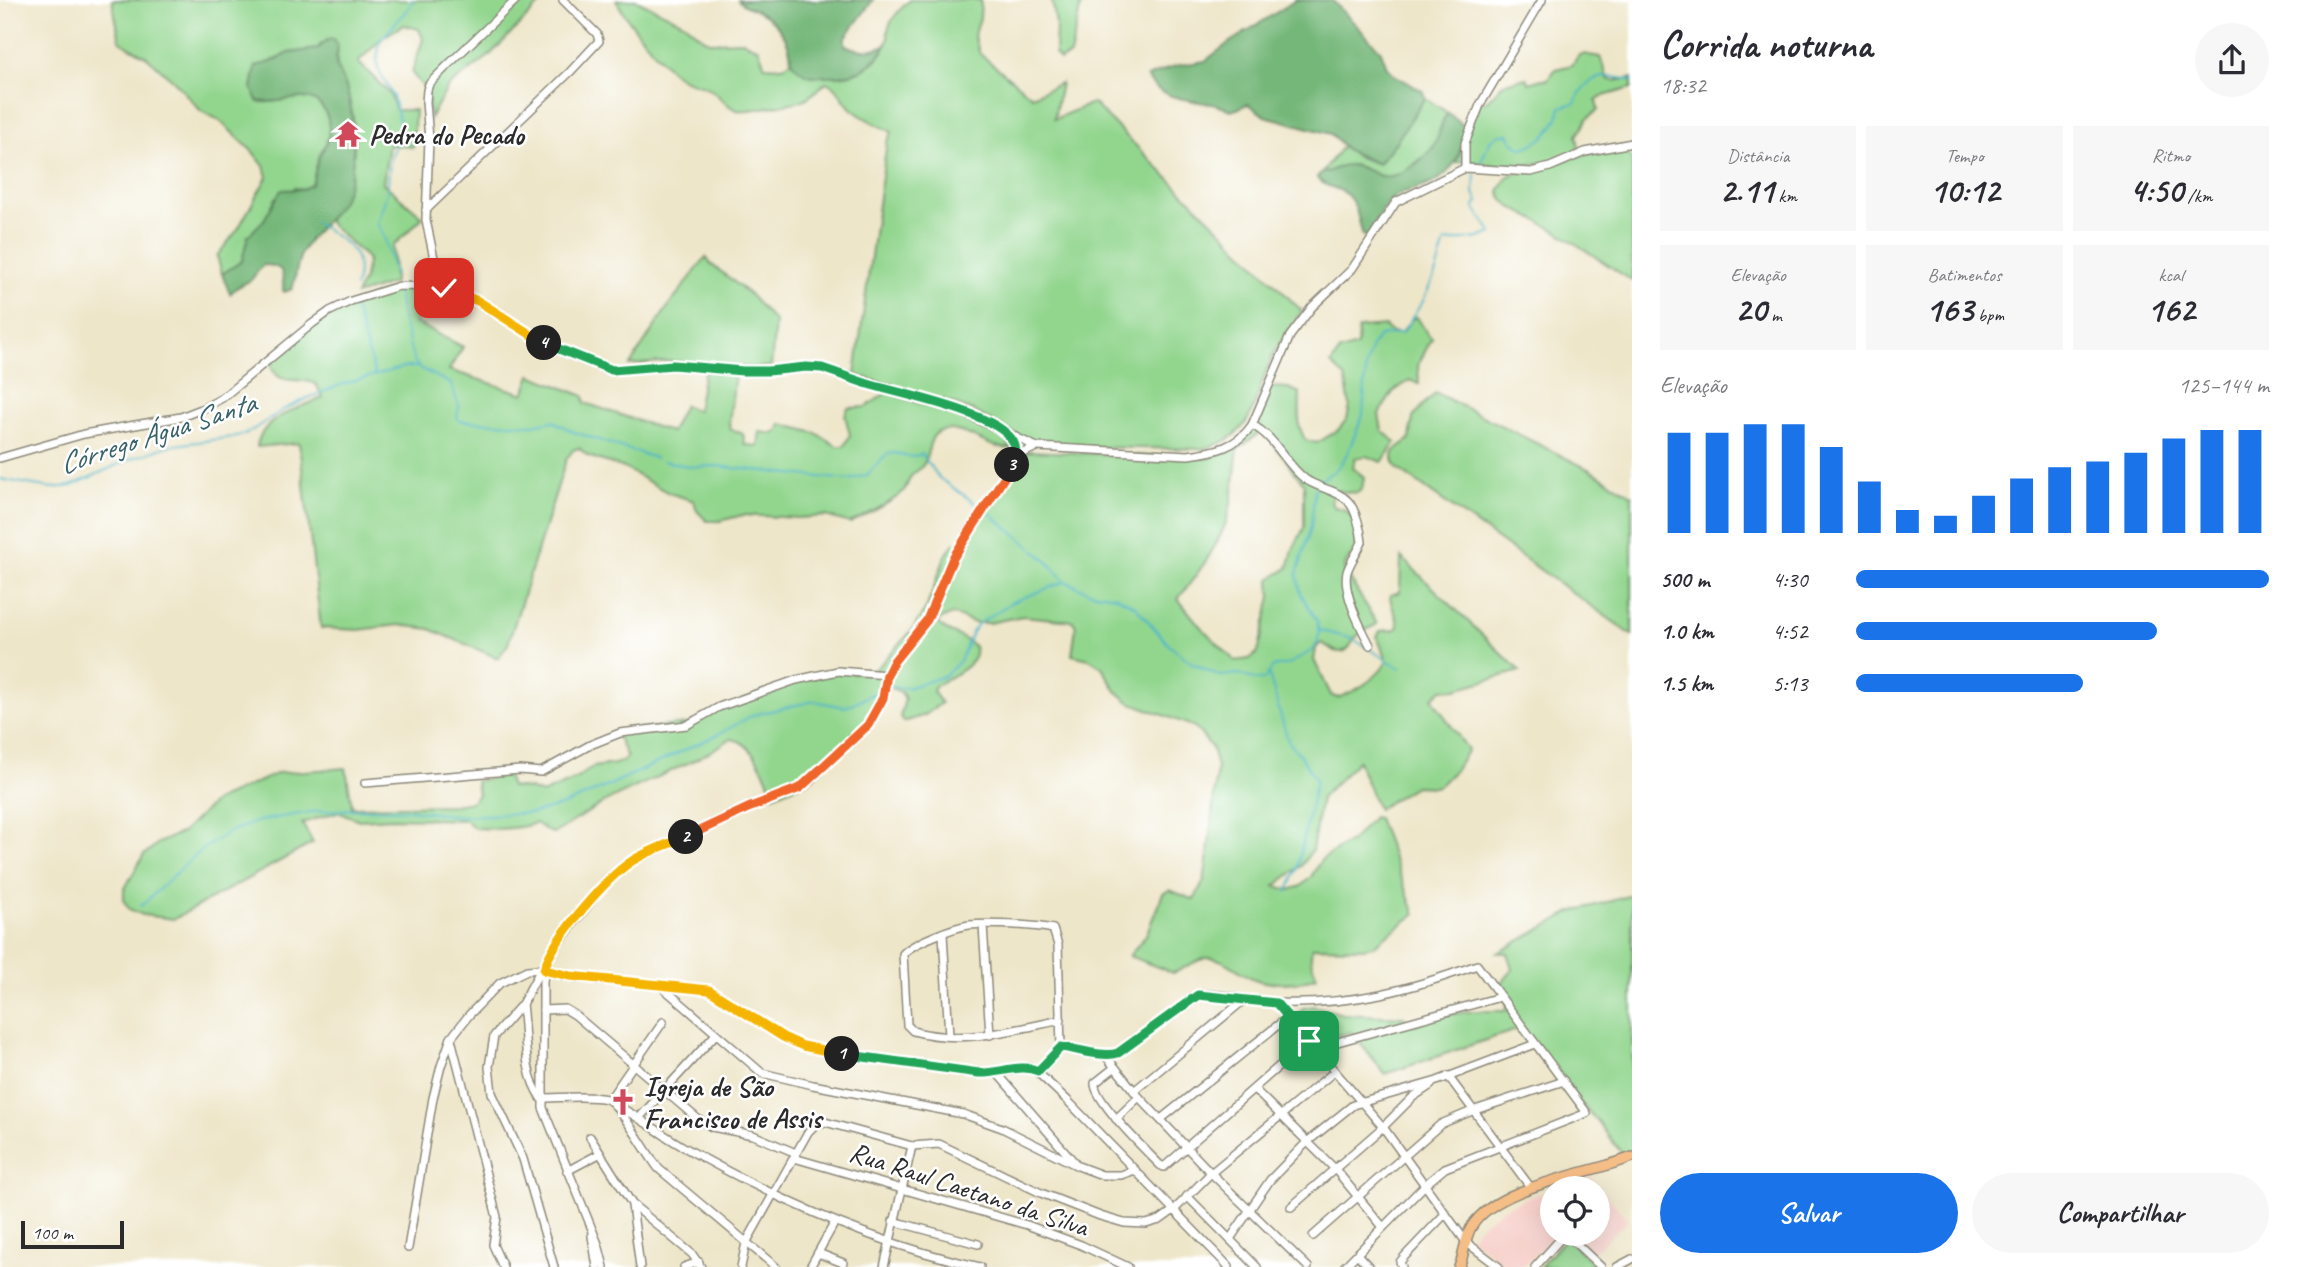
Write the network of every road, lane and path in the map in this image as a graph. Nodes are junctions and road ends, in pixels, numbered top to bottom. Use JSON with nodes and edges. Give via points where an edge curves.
{"nodes":[{"id":1,"x":516,"y":0,"type":"edge"},
{"id":2,"x":563,"y":0,"type":"edge"},
{"id":3,"x":1542,"y":0,"type":"edge"},
{"id":4,"x":1632,"y":143,"type":"edge"},
{"id":5,"x":1465,"y":168,"type":"junction"},
{"id":6,"x":426,"y":210,"type":"junction"},
{"id":7,"x":440,"y":287,"type":"junction"},
{"id":8,"x":1252,"y":425,"type":"junction"},
{"id":9,"x":1008,"y":434,"type":"junction"},
{"id":10,"x":1037,"y":447,"type":"junction"},
{"id":11,"x":0,"y":458,"type":"edge"},
{"id":12,"x":1015,"y":461,"type":"junction"},
{"id":13,"x":1370,"y":645,"type":"dead end"},
{"id":14,"x":887,"y":675,"type":"junction"},
{"id":15,"x":365,"y":783,"type":"dead end"},
{"id":16,"x":983,"y":925,"type":"junction"},
{"id":17,"x":943,"y":934,"type":"junction"},
{"id":18,"x":543,"y":970,"type":"junction"},
{"id":19,"x":659,"y":985,"type":"junction"},
{"id":20,"x":1500,"y":997,"type":"junction"},
{"id":21,"x":1244,"y":1000,"type":"junction"},
{"id":22,"x":1276,"y":1003,"type":"junction"},
{"id":23,"x":523,"y":1004,"type":"junction"},
{"id":24,"x":543,"y":1010,"type":"junction"},
{"id":25,"x":1288,"y":1017,"type":"junction"},
{"id":26,"x":1061,"y":1020,"type":"junction"},
{"id":27,"x":663,"y":1022,"type":"dead end"},
{"id":28,"x":716,"y":1034,"type":"junction"},
{"id":29,"x":990,"y":1035,"type":"junction"},
{"id":30,"x":949,"y":1036,"type":"junction"},
{"id":31,"x":451,"y":1038,"type":"junction"},
{"id":32,"x":1309,"y":1041,"type":"junction"},
{"id":33,"x":1535,"y":1044,"type":"junction"},
{"id":34,"x":1061,"y":1047,"type":"junction"},
{"id":35,"x":1316,"y":1048,"type":"junction"},
{"id":36,"x":1105,"y":1055,"type":"junction"},
{"id":37,"x":635,"y":1065,"type":"junction"},
{"id":38,"x":1114,"y":1068,"type":"junction"},
{"id":39,"x":1038,"y":1071,"type":"junction"},
{"id":40,"x":1335,"y":1071,"type":"junction"},
{"id":41,"x":996,"y":1073,"type":"junction"},
{"id":42,"x":1448,"y":1076,"type":"junction"},
{"id":43,"x":1437,"y":1081,"type":"junction"},
{"id":44,"x":1564,"y":1081,"type":"junction"},
{"id":45,"x":1254,"y":1088,"type":"junction"},
{"id":46,"x":666,"y":1091,"type":"junction"},
{"id":47,"x":1137,"y":1094,"type":"junction"},
{"id":48,"x":541,"y":1098,"type":"junction"},
{"id":49,"x":608,"y":1100,"type":"junction"},
{"id":50,"x":1362,"y":1103,"type":"junction"},
{"id":51,"x":619,"y":1107,"type":"junction"},
{"id":52,"x":1472,"y":1111,"type":"junction"},
{"id":53,"x":1280,"y":1115,"type":"junction"},
{"id":54,"x":639,"y":1118,"type":"junction"},
{"id":55,"x":1116,"y":1119,"type":"junction"},
{"id":56,"x":1161,"y":1119,"type":"junction"},
{"id":57,"x":1382,"y":1127,"type":"junction"},
{"id":58,"x":590,"y":1136,"type":"dead end"},
{"id":59,"x":1307,"y":1142,"type":"junction"},
{"id":60,"x":912,"y":1146,"type":"junction"},
{"id":61,"x":1499,"y":1146,"type":"junction"},
{"id":62,"x":1188,"y":1147,"type":"junction"},
{"id":63,"x":599,"y":1154,"type":"junction"},
{"id":64,"x":1404,"y":1154,"type":"junction"},
{"id":65,"x":795,"y":1155,"type":"junction"},
{"id":66,"x":1632,"y":1157,"type":"edge"},
{"id":67,"x":1078,"y":1166,"type":"junction"},
{"id":68,"x":1335,"y":1169,"type":"junction"},
{"id":69,"x":1135,"y":1170,"type":"junction"},
{"id":70,"x":567,"y":1171,"type":"junction"},
{"id":71,"x":1212,"y":1173,"type":"junction"},
{"id":72,"x":1426,"y":1184,"type":"junction"},
{"id":73,"x":1531,"y":1188,"type":"junction"},
{"id":74,"x":902,"y":1189,"type":"junction"},
{"id":75,"x":774,"y":1195,"type":"junction"},
{"id":76,"x":1187,"y":1196,"type":"junction"},
{"id":77,"x":1357,"y":1197,"type":"junction"},
{"id":78,"x":632,"y":1204,"type":"junction"},
{"id":79,"x":1291,"y":1207,"type":"dead end"},
{"id":80,"x":1174,"y":1210,"type":"junction"},
{"id":81,"x":1250,"y":1211,"type":"junction"},
{"id":82,"x":1445,"y":1214,"type":"junction"},
{"id":83,"x":894,"y":1221,"type":"junction"},
{"id":84,"x":835,"y":1222,"type":"junction"},
{"id":85,"x":1383,"y":1227,"type":"junction"},
{"id":86,"x":592,"y":1235,"type":"junction"},
{"id":87,"x":1313,"y":1236,"type":"dead end"},
{"id":88,"x":1230,"y":1239,"type":"junction"},
{"id":89,"x":1466,"y":1242,"type":"junction"},
{"id":90,"x":746,"y":1243,"type":"junction"},
{"id":91,"x":888,"y":1243,"type":"junction"},
{"id":92,"x":978,"y":1244,"type":"dead end"},
{"id":93,"x":408,"y":1248,"type":"dead end"},
{"id":94,"x":818,"y":1252,"type":"junction"},
{"id":95,"x":1357,"y":1254,"type":"junction"},
{"id":96,"x":1632,"y":1259,"type":"edge"},
{"id":97,"x":843,"y":1263,"type":"dead end"},
{"id":98,"x":700,"y":1265,"type":"edge"},
{"id":99,"x":1226,"y":1266,"type":"edge"},
{"id":100,"x":503,"y":1267,"type":"edge"},
{"id":101,"x":554,"y":1267,"type":"edge"},
{"id":102,"x":597,"y":1267,"type":"edge"},
{"id":103,"x":604,"y":1267,"type":"edge"},
{"id":104,"x":640,"y":1267,"type":"edge"},
{"id":105,"x":684,"y":1267,"type":"edge"},
{"id":106,"x":741,"y":1267,"type":"edge"},
{"id":107,"x":776,"y":1267,"type":"edge"},
{"id":108,"x":810,"y":1267,"type":"edge"},
{"id":109,"x":884,"y":1267,"type":"edge"},
{"id":110,"x":979,"y":1267,"type":"edge"},
{"id":111,"x":1128,"y":1267,"type":"edge"},
{"id":112,"x":1257,"y":1267,"type":"edge"},
{"id":113,"x":1308,"y":1267,"type":"edge"},
{"id":114,"x":1344,"y":1267,"type":"edge"},
{"id":115,"x":1368,"y":1267,"type":"edge"},
{"id":116,"x":1402,"y":1267,"type":"edge"},
{"id":117,"x":1459,"y":1267,"type":"edge"},
{"id":118,"x":1499,"y":1267,"type":"edge"},
{"id":119,"x":1535,"y":1267,"type":"edge"},
{"id":120,"x":1601,"y":1267,"type":"edge"},
{"id":121,"x":1617,"y":1267,"type":"edge"}],
"edges":[{"from":1,"to":6,"type":"street","via":[[429,84],[425,97],[429,139]]},
{"from":2,"to":6,"type":"street","via":[[597,34],[597,44]]},
{"from":3,"to":5,"type":"street","via":[[1480,105],[1465,143]]},
{"from":4,"to":5,"type":"street","via":[[1585,152],[1538,170]]},
{"from":5,"to":8,"type":"street","via":[[1393,204],[1352,269],[1312,307],[1290,336]]},
{"from":6,"to":7,"type":"street"},
{"from":7,"to":9,"type":"street","via":[[478,301],[553,348],[612,370],[673,365],[751,371],[822,368],[951,407]]},
{"from":7,"to":11,"type":"street","via":[[399,286],[336,308],[222,398],[188,415],[84,434]]},
{"from":8,"to":10,"type":"street","via":[[1231,445],[1188,455]]},
{"from":8,"to":13,"type":"street","via":[[1272,439],[1307,480],[1351,505],[1362,542],[1347,572],[1348,586]]},
{"from":9,"to":10,"type":"street"},
{"from":9,"to":12,"type":"street","via":[[1015,447]]},
{"from":10,"to":12,"type":"street","via":[[1021,453]]},
{"from":12,"to":14,"type":"street","via":[[953,558],[927,620]]},
{"from":14,"to":15,"type":"street","via":[[838,671],[789,682],[719,707],[687,725],[609,737],[541,772]]},
{"from":14,"to":18,"type":"street","via":[[883,698],[868,725],[811,780],[628,863],[568,929]]},
{"from":16,"to":17,"type":"street"},
{"from":16,"to":26,"type":"street","via":[[1055,932]]},
{"from":16,"to":29,"type":"street"},
{"from":17,"to":30,"type":"street"},
{"from":17,"to":30,"type":"street","via":[[904,954],[906,1000],[909,1028]]},
{"from":18,"to":19,"type":"street"},
{"from":18,"to":23,"type":"street"},
{"from":18,"to":24,"type":"street"},
{"from":18,"to":31,"type":"street","via":[[527,970],[500,983]]},
{"from":19,"to":28,"type":"street"},
{"from":19,"to":41,"type":"street","via":[[709,990],[803,1046]]},
{"from":20,"to":22,"type":"street","via":[[1477,965],[1394,993]]},
{"from":20,"to":33,"type":"street"},
{"from":20,"to":35,"type":"street"},
{"from":21,"to":22,"type":"street"},
{"from":21,"to":36,"type":"street","via":[[1198,995],[1124,1050]]},
{"from":21,"to":47,"type":"street"},
{"from":22,"to":25,"type":"street"},
{"from":23,"to":48,"type":"street","via":[[528,1061]]},
{"from":23,"to":101,"type":"street","via":[[494,1036],[488,1067],[496,1103],[523,1159]]},
{"from":24,"to":37,"type":"street","name":"Rua Raul Caetano da Silva","via":[[565,1009]]},
{"from":24,"to":48,"type":"street"},
{"from":25,"to":32,"type":"street"},
{"from":25,"to":56,"type":"street"},
{"from":26,"to":29,"type":"street"},
{"from":26,"to":34,"type":"street"},
{"from":27,"to":37,"type":"street"},
{"from":28,"to":46,"type":"street"},
{"from":28,"to":67,"type":"street","via":[[762,1073],[963,1114]]},
{"from":29,"to":30,"type":"street"},
{"from":31,"to":93,"type":"street","via":[[433,1098]]},
{"from":31,"to":100,"type":"street","via":[[497,1217],[493,1245]]},
{"from":32,"to":35,"type":"street"},
{"from":32,"to":45,"type":"street"},
{"from":33,"to":42,"type":"street"},
{"from":33,"to":44,"type":"street"},
{"from":34,"to":36,"type":"street"},
{"from":34,"to":39,"type":"street"},
{"from":35,"to":40,"type":"street"},
{"from":36,"to":38,"type":"street"},
{"from":37,"to":46,"type":"street","name":"Rua Raul Caetano da Silva"},
{"from":37,"to":49,"type":"street"},
{"from":38,"to":47,"type":"street"},
{"from":38,"to":55,"type":"street","via":[[1094,1088]]},
{"from":39,"to":41,"type":"street"},
{"from":39,"to":69,"type":"street"},
{"from":40,"to":50,"type":"street"},
{"from":40,"to":53,"type":"street"},
{"from":41,"to":67,"type":"street"},
{"from":42,"to":43,"type":"street"},
{"from":42,"to":52,"type":"street"},
{"from":43,"to":50,"type":"street"},
{"from":43,"to":57,"type":"street"},
{"from":44,"to":52,"type":"street"},
{"from":44,"to":61,"type":"street","via":[[1587,1113]]},
{"from":45,"to":53,"type":"street"},
{"from":45,"to":62,"type":"street"},
{"from":46,"to":54,"type":"street"},
{"from":46,"to":65,"type":"street","name":"Rua Raul Caetano da Silva","via":[[706,1124],[753,1135]]},
{"from":47,"to":55,"type":"street"},
{"from":47,"to":56,"type":"street"},
{"from":48,"to":49,"type":"street"},
{"from":48,"to":70,"type":"street"},
{"from":49,"to":51,"type":"street"},
{"from":50,"to":57,"type":"street"},
{"from":50,"to":59,"type":"street","via":[[1350,1107]]},
{"from":51,"to":54,"type":"street"},
{"from":51,"to":90,"type":"street","via":[[659,1169]]},
{"from":52,"to":61,"type":"street"},
{"from":52,"to":64,"type":"street","via":[[1435,1128]]},
{"from":53,"to":59,"type":"street"},
{"from":53,"to":71,"type":"street"},
{"from":54,"to":75,"type":"street","via":[[681,1146]]},
{"from":55,"to":62,"type":"street","via":[[1162,1167]]},
{"from":56,"to":62,"type":"street"},
{"from":57,"to":64,"type":"street"},
{"from":57,"to":68,"type":"street"},
{"from":58,"to":63,"type":"street"},
{"from":59,"to":68,"type":"street"},
{"from":59,"to":81,"type":"street","via":[[1270,1180]]},
{"from":60,"to":65,"type":"street","via":[[825,1122],[815,1125]]},
{"from":60,"to":74,"type":"street"},
{"from":60,"to":80,"type":"street","via":[[939,1144],[1041,1193],[1124,1223],[1155,1222]]},
{"from":61,"to":72,"type":"street","via":[[1445,1168]]},
{"from":61,"to":73,"type":"street"},
{"from":62,"to":71,"type":"street"},
{"from":63,"to":70,"type":"street"},
{"from":63,"to":78,"type":"street"},
{"from":64,"to":72,"type":"street"},
{"from":64,"to":77,"type":"street"},
{"from":65,"to":74,"type":"street","name":"Rua Raul Caetano da Silva"},
{"from":65,"to":75,"type":"street"},
{"from":66,"to":73,"type":"main road"},
{"from":67,"to":69,"type":"street","via":[[1102,1175]]},
{"from":68,"to":77,"type":"street"},
{"from":68,"to":79,"type":"street"},
{"from":69,"to":80,"type":"street"},
{"from":70,"to":86,"type":"street"},
{"from":71,"to":76,"type":"street"},
{"from":71,"to":81,"type":"street"},
{"from":72,"to":82,"type":"street"},
{"from":72,"to":85,"type":"street"},
{"from":73,"to":89,"type":"main road","via":[[1486,1212],[1472,1225]]},
{"from":74,"to":83,"type":"street"},
{"from":74,"to":111,"type":"street","name":"Rua Raul Caetano da Silva","via":[[1027,1225]]},
{"from":75,"to":84,"type":"street"},
{"from":75,"to":90,"type":"street"},
{"from":76,"to":80,"type":"street"},
{"from":76,"to":88,"type":"street"},
{"from":77,"to":85,"type":"street"},
{"from":77,"to":87,"type":"street"},
{"from":78,"to":98,"type":"street"},
{"from":78,"to":104,"type":"street"},
{"from":80,"to":99,"type":"street"},
{"from":81,"to":88,"type":"street"},
{"from":81,"to":113,"type":"street"},
{"from":82,"to":89,"type":"street"},
{"from":82,"to":116,"type":"street","via":[[1402,1260]]},
{"from":83,"to":91,"type":"street"},
{"from":83,"to":92,"type":"street"},
{"from":84,"to":91,"type":"street"},
{"from":84,"to":94,"type":"street"},
{"from":85,"to":95,"type":"street"},
{"from":86,"to":102,"type":"street"},
{"from":86,"to":103,"type":"street"},
{"from":88,"to":112,"type":"street"},
{"from":89,"to":117,"type":"main road"},
{"from":89,"to":118,"type":"street"},
{"from":90,"to":106,"type":"street"},
{"from":90,"to":107,"type":"street"},
{"from":91,"to":109,"type":"street"},
{"from":91,"to":110,"type":"street"},
{"from":94,"to":97,"type":"street"},
{"from":94,"to":108,"type":"street"},
{"from":95,"to":114,"type":"street"},
{"from":95,"to":115,"type":"street"},
{"from":96,"to":121,"type":"street"},
{"from":98,"to":105,"type":"street"},
{"from":119,"to":120,"type":"street","via":[[1567,1235]]}]}
